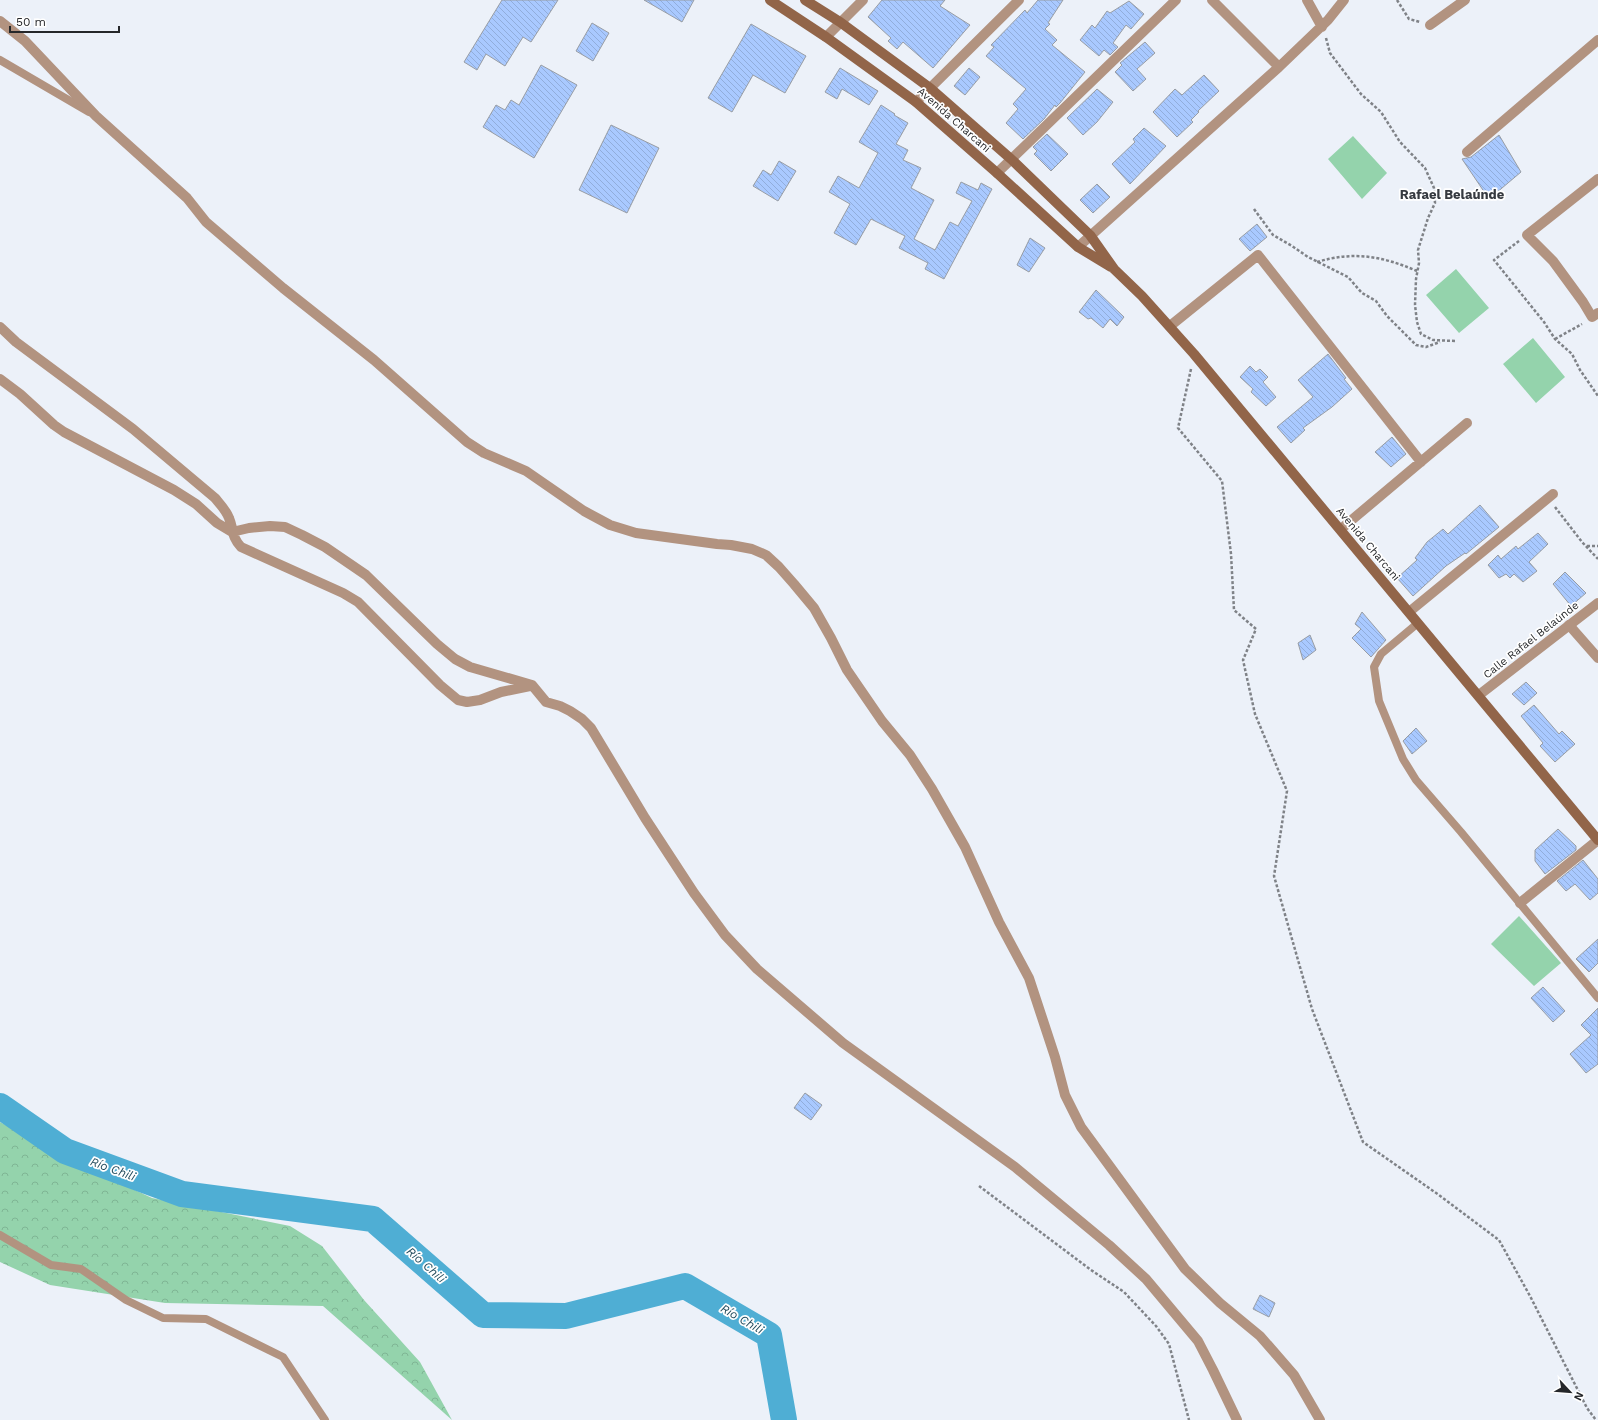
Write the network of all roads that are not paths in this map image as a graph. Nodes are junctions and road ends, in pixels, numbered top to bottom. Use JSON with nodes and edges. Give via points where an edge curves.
{"nodes":[{"id":1,"x":770,"y":0,"type":"edge"},
{"id":2,"x":805,"y":0,"type":"edge"},
{"id":3,"x":863,"y":0,"type":"edge"},
{"id":4,"x":1019,"y":0,"type":"edge"},
{"id":5,"x":1176,"y":0,"type":"edge"},
{"id":6,"x":1212,"y":0,"type":"edge"},
{"id":7,"x":1307,"y":0,"type":"edge"},
{"id":8,"x":1344,"y":0,"type":"edge"},
{"id":9,"x":1466,"y":0,"type":"edge"},
{"id":10,"x":0,"y":21,"type":"edge"},
{"id":11,"x":840,"y":22,"type":"junction"},
{"id":12,"x":1430,"y":25,"type":"road end"},
{"id":13,"x":1322,"y":27,"type":"junction"},
{"id":14,"x":826,"y":37,"type":"junction"},
{"id":15,"x":1598,"y":40,"type":"edge"},
{"id":16,"x":0,"y":60,"type":"edge"},
{"id":17,"x":1279,"y":67,"type":"junction"},
{"id":18,"x":930,"y":88,"type":"junction"},
{"id":19,"x":916,"y":102,"type":"junction"},
{"id":20,"x":96,"y":116,"type":"junction"},
{"id":21,"x":1467,"y":152,"type":"dead end"},
{"id":22,"x":1012,"y":159,"type":"junction"},
{"id":23,"x":998,"y":173,"type":"junction"},
{"id":24,"x":1598,"y":178,"type":"edge"},
{"id":25,"x":1090,"y":235,"type":"junction"},
{"id":26,"x":1078,"y":247,"type":"junction"},
{"id":27,"x":1114,"y":269,"type":"junction"},
{"id":28,"x":1598,"y":313,"type":"edge"},
{"id":29,"x":1170,"y":326,"type":"junction"},
{"id":30,"x":0,"y":327,"type":"edge"},
{"id":31,"x":0,"y":379,"type":"edge"},
{"id":32,"x":1467,"y":423,"type":"dead end"},
{"id":33,"x":1421,"y":462,"type":"junction"},
{"id":34,"x":1550,"y":496,"type":"road end"},
{"id":35,"x":1340,"y":529,"type":"junction"},
{"id":36,"x":232,"y":532,"type":"junction"},
{"id":37,"x":1598,"y":603,"type":"edge"},
{"id":38,"x":1409,"y":612,"type":"junction"},
{"id":39,"x":1418,"y":623,"type":"junction"},
{"id":40,"x":1569,"y":625,"type":"junction"},
{"id":41,"x":1598,"y":658,"type":"edge"},
{"id":42,"x":532,"y":685,"type":"junction"},
{"id":43,"x":1479,"y":696,"type":"junction"},
{"id":44,"x":1598,"y":840,"type":"edge"},
{"id":45,"x":1520,"y":903,"type":"junction"},
{"id":46,"x":1598,"y":998,"type":"edge"},
{"id":47,"x":0,"y":1235,"type":"edge"},
{"id":48,"x":324,"y":1420,"type":"edge"},
{"id":49,"x":1237,"y":1420,"type":"edge"},
{"id":50,"x":1320,"y":1420,"type":"edge"}],
"edges":[{"from":1,"to":14,"type":"main road","name":"Avenida Charcani"},
{"from":2,"to":11,"type":"main road","name":"Avenida Charcani"},
{"from":3,"to":11,"type":"street"},
{"from":4,"to":18,"type":"street"},
{"from":5,"to":22,"type":"street"},
{"from":6,"to":17,"type":"street"},
{"from":7,"to":13,"type":"street"},
{"from":8,"to":13,"type":"street"},
{"from":9,"to":12,"type":"street"},
{"from":10,"to":20,"type":"street","via":[[25,41]]},
{"from":11,"to":14,"type":"street"},
{"from":11,"to":18,"type":"main road","name":"Avenida Charcani"},
{"from":13,"to":17,"type":"street"},
{"from":14,"to":19,"type":"main road","name":"Avenida Charcani"},
{"from":15,"to":21,"type":"street"},
{"from":16,"to":20,"type":"lane"},
{"from":17,"to":25,"type":"street"},
{"from":18,"to":19,"type":"street"},
{"from":18,"to":22,"type":"main road","name":"Avenida Charcani"},
{"from":19,"to":23,"type":"main road","name":"Avenida Charcani"},
{"from":20,"to":50,"type":"street","via":[[187,198],[206,222],[283,288],[374,360],[467,442],[526,471],[584,511],[610,525],[636,533],[752,549],[766,555],[779,566],[814,608],[847,670],[882,721],[910,755],[965,847],[999,922],[1029,978],[1065,1095],[1081,1127],[1185,1269],[1220,1303],[1260,1336],[1294,1375]]},
{"from":22,"to":23,"type":"street"},
{"from":22,"to":25,"type":"main road","name":"Avenida Charcani"},
{"from":23,"to":26,"type":"main road","name":"Avenida Charcani"},
{"from":24,"to":28,"type":"street","via":[[1527,235],[1553,261],[1584,302],[1592,317]]},
{"from":25,"to":26,"type":"street"},
{"from":25,"to":27,"type":"main road","name":"Avenida Charcani"},
{"from":26,"to":27,"type":"main road","name":"Avenida Charcani"},
{"from":27,"to":29,"type":"main road","name":"Avenida Charcani"},
{"from":29,"to":33,"type":"street","via":[[1258,255]]},
{"from":29,"to":35,"type":"main road","name":"Avenida Charcani"},
{"from":30,"to":36,"type":"street","via":[[16,342],[133,429],[215,498],[230,520]]},
{"from":31,"to":36,"type":"street","via":[[64,432],[174,490]]},
{"from":32,"to":33,"type":"street"},
{"from":33,"to":35,"type":"street"},
{"from":34,"to":38,"type":"street"},
{"from":35,"to":38,"type":"main road","name":"Avenida Charcani"},
{"from":36,"to":42,"type":"street","via":[[270,526],[284,527],[302,535],[366,575],[455,659],[470,667]]},
{"from":36,"to":42,"type":"street","via":[[241,547],[358,602],[458,700],[480,700]]},
{"from":37,"to":40,"type":"street","name":"Calle Rafael Belaúnde"},
{"from":38,"to":39,"type":"main road","name":"Avenida Charcani"},
{"from":39,"to":43,"type":"main road","name":"Avenida Charcani"},
{"from":39,"to":45,"type":"lane","via":[[1382,654],[1374,666],[1379,701],[1403,759],[1416,780]]},
{"from":40,"to":41,"type":"street"},
{"from":40,"to":43,"type":"street","name":"Calle Rafael Belaúnde"},
{"from":42,"to":49,"type":"street","via":[[546,702],[570,711],[591,728],[694,893],[725,935],[757,969],[843,1043],[1015,1167],[1146,1279],[1198,1341]]},
{"from":43,"to":44,"type":"main road","name":"Avenida Charcani"},
{"from":44,"to":45,"type":"street"},
{"from":45,"to":46,"type":"lane"},
{"from":47,"to":48,"type":"lane","via":[[51,1265],[81,1269],[126,1300],[163,1318],[206,1319],[283,1357]]}]}
